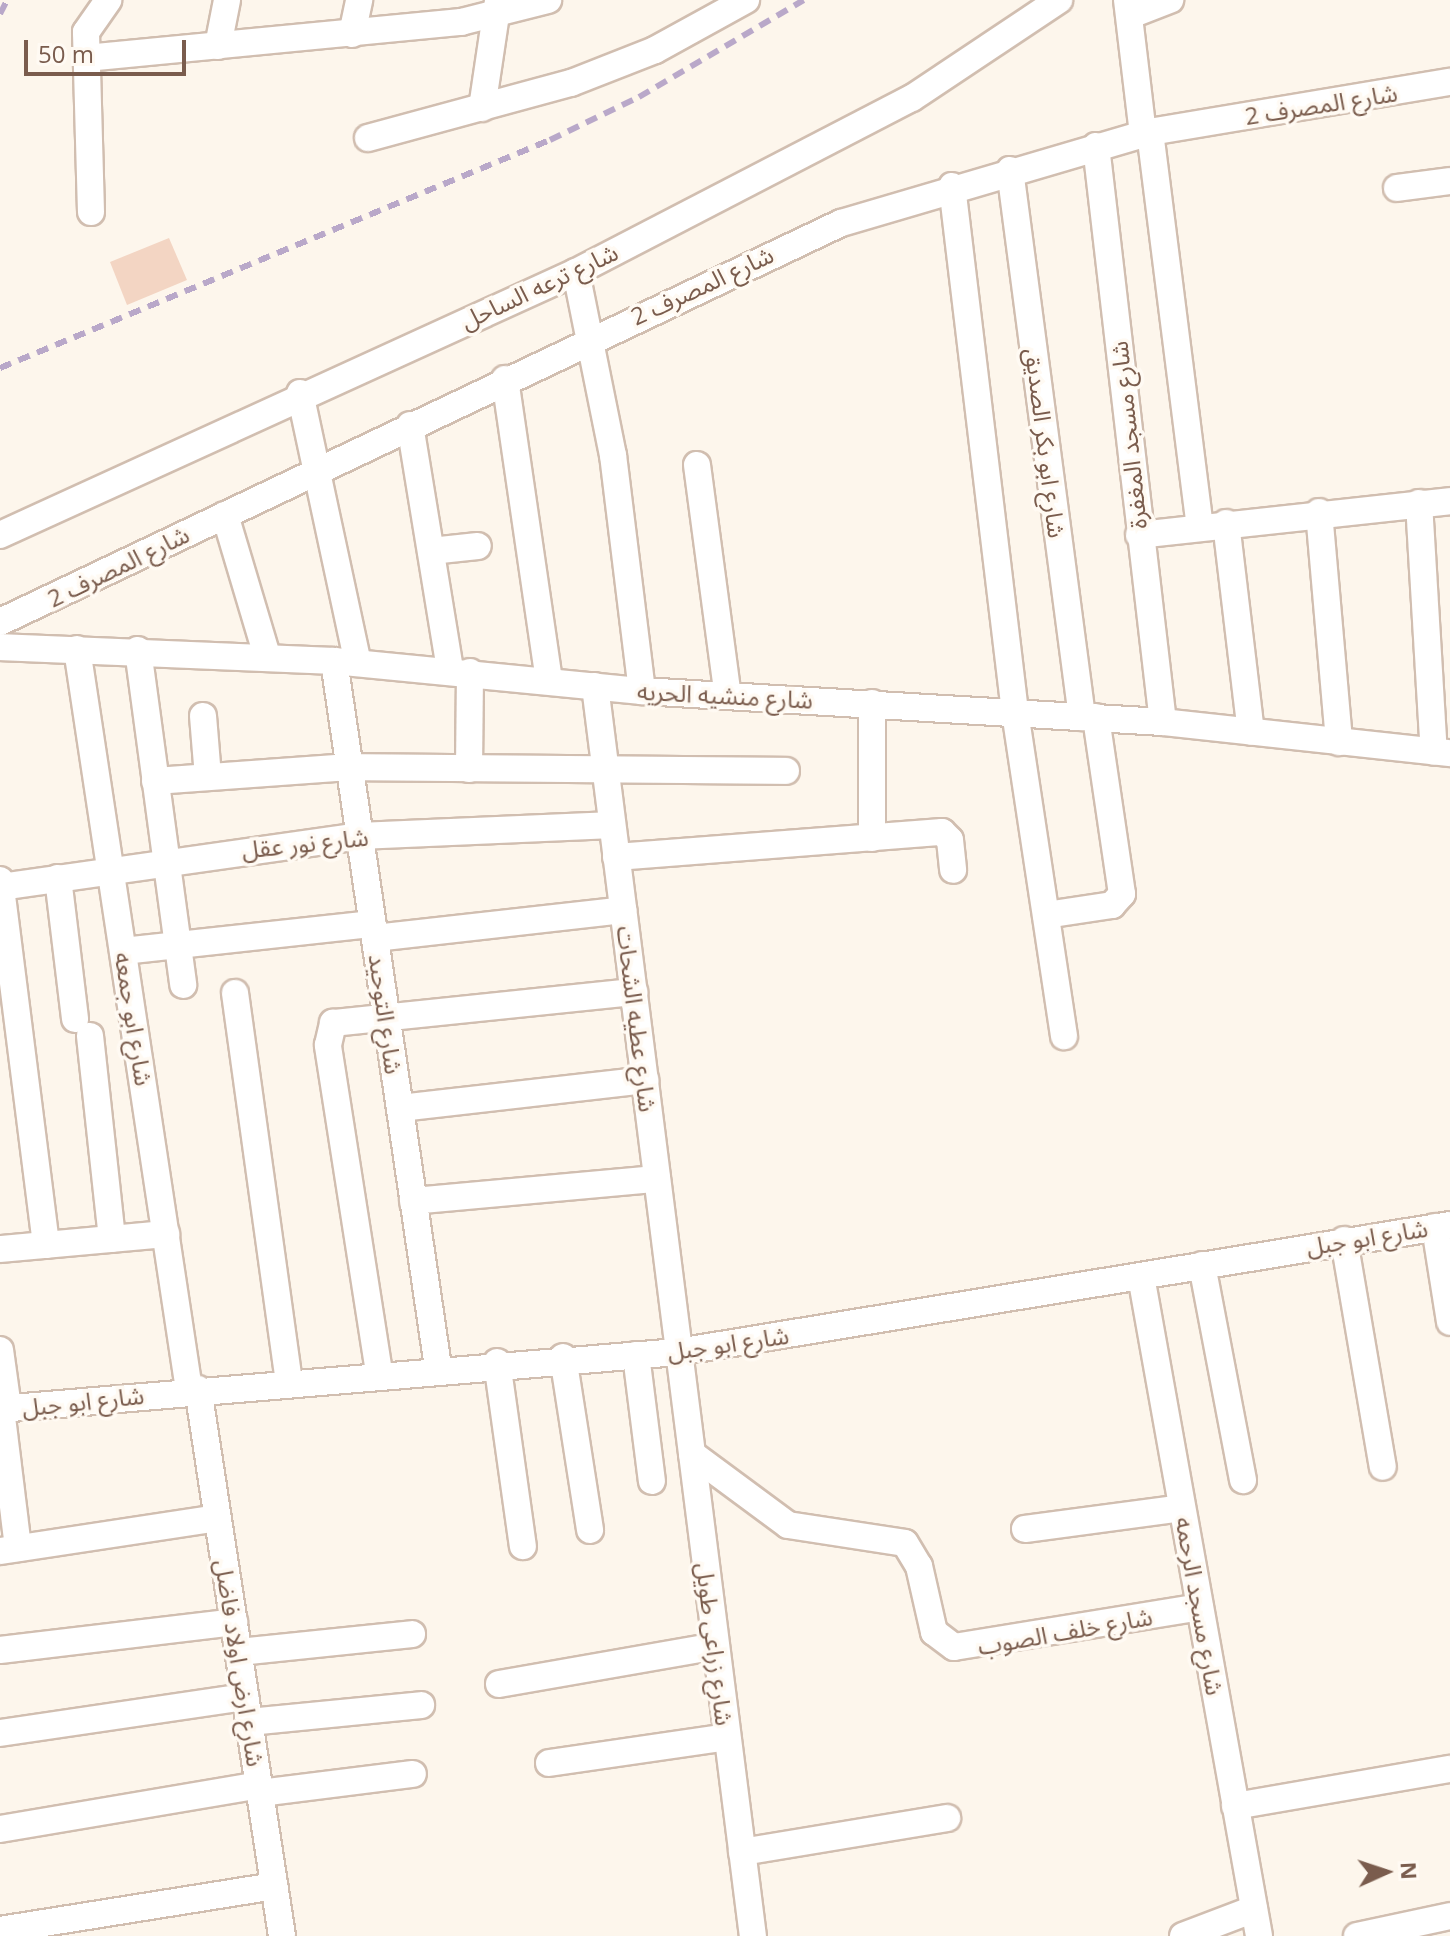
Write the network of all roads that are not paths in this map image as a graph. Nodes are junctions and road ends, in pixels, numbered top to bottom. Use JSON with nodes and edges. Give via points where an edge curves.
{"nodes":[{"id":1,"x":108,"y":0,"type":"edge"},
{"id":2,"x":227,"y":0,"type":"edge"},
{"id":3,"x":359,"y":0,"type":"edge"},
{"id":4,"x":548,"y":0,"type":"edge"},
{"id":5,"x":746,"y":0,"type":"edge"},
{"id":6,"x":1059,"y":0,"type":"edge"},
{"id":7,"x":1170,"y":0,"type":"edge"},
{"id":8,"x":1130,"y":7,"type":"edge"},
{"id":9,"x":497,"y":9,"type":"edge"},
{"id":10,"x":352,"y":34,"type":"junction"},
{"id":11,"x":218,"y":46,"type":"junction"},
{"id":12,"x":86,"y":58,"type":"junction"},
{"id":13,"x":1450,"y":82,"type":"edge"},
{"id":14,"x":482,"y":108,"type":"junction"},
{"id":15,"x":1147,"y":133,"type":"junction"},
{"id":16,"x":368,"y":138,"type":"dead end"},
{"id":17,"x":1096,"y":146,"type":"junction"},
{"id":18,"x":1010,"y":170,"type":"junction"},
{"id":19,"x":1450,"y":181,"type":"edge"},
{"id":20,"x":952,"y":186,"type":"junction"},
{"id":21,"x":1397,"y":188,"type":"dead end"},
{"id":22,"x":91,"y":212,"type":"dead end"},
{"id":23,"x":576,"y":272,"type":"junction"},
{"id":24,"x":590,"y":338,"type":"junction"},
{"id":25,"x":505,"y":379,"type":"junction"},
{"id":26,"x":300,"y":393,"type":"junction"},
{"id":27,"x":410,"y":425,"type":"junction"},
{"id":28,"x":697,"y":465,"type":"dead end"},
{"id":29,"x":317,"y":470,"type":"junction"},
{"id":30,"x":1450,"y":501,"type":"edge"},
{"id":31,"x":1419,"y":503,"type":"junction"},
{"id":32,"x":1319,"y":512,"type":"junction"},
{"id":33,"x":225,"y":515,"type":"junction"},
{"id":34,"x":1213,"y":524,"type":"junction"},
{"id":35,"x":0,"y":535,"type":"edge"},
{"id":36,"x":1139,"y":535,"type":"junction"},
{"id":37,"x":478,"y":546,"type":"dead end"},
{"id":38,"x":431,"y":551,"type":"junction"},
{"id":39,"x":0,"y":622,"type":"edge"},
{"id":40,"x":0,"y":647,"type":"edge"},
{"id":41,"x":77,"y":649,"type":"junction"},
{"id":42,"x":138,"y":650,"type":"junction"},
{"id":43,"x":267,"y":656,"type":"junction"},
{"id":44,"x":346,"y":662,"type":"junction"},
{"id":45,"x":460,"y":671,"type":"junction"},
{"id":46,"x":549,"y":681,"type":"junction"},
{"id":47,"x":595,"y":686,"type":"junction"},
{"id":48,"x":642,"y":691,"type":"junction"},
{"id":49,"x":728,"y":696,"type":"junction"},
{"id":50,"x":872,"y":703,"type":"junction"},
{"id":51,"x":1015,"y":712,"type":"junction"},
{"id":52,"x":203,"y":716,"type":"dead end"},
{"id":53,"x":1089,"y":717,"type":"junction"},
{"id":54,"x":1163,"y":722,"type":"junction"},
{"id":55,"x":1251,"y":732,"type":"junction"},
{"id":56,"x":1339,"y":742,"type":"junction"},
{"id":57,"x":1442,"y":752,"type":"edge"},
{"id":58,"x":349,"y":767,"type":"junction"},
{"id":59,"x":469,"y":769,"type":"junction"},
{"id":60,"x":605,"y":771,"type":"junction"},
{"id":61,"x":786,"y":771,"type":"dead end"},
{"id":62,"x":208,"y":777,"type":"junction"},
{"id":63,"x":155,"y":781,"type":"junction"},
{"id":64,"x":612,"y":825,"type":"junction"},
{"id":65,"x":360,"y":836,"type":"junction"},
{"id":66,"x":872,"y":838,"type":"junction"},
{"id":67,"x":616,"y":857,"type":"junction"},
{"id":68,"x":166,"y":860,"type":"junction"},
{"id":69,"x":111,"y":869,"type":"junction"},
{"id":70,"x":953,"y":870,"type":"dead end"},
{"id":71,"x":58,"y":878,"type":"junction"},
{"id":72,"x":0,"y":880,"type":"edge"},
{"id":73,"x":1,"y":887,"type":"edge"},
{"id":74,"x":623,"y":910,"type":"junction"},
{"id":75,"x":1046,"y":915,"type":"junction"},
{"id":76,"x":374,"y":931,"type":"junction"},
{"id":77,"x":178,"y":945,"type":"junction"},
{"id":78,"x":123,"y":951,"type":"junction"},
{"id":79,"x":183,"y":985,"type":"dead end"},
{"id":80,"x":634,"y":992,"type":"junction"},
{"id":81,"x":235,"y":993,"type":"dead end"},
{"id":82,"x":385,"y":1012,"type":"junction"},
{"id":83,"x":9,"y":1027,"type":"edge"},
{"id":84,"x":1064,"y":1036,"type":"dead end"},
{"id":85,"x":645,"y":1080,"type":"junction"},
{"id":86,"x":400,"y":1108,"type":"junction"},
{"id":87,"x":657,"y":1179,"type":"junction"},
{"id":88,"x":413,"y":1201,"type":"junction"},
{"id":89,"x":1443,"y":1226,"type":"edge"},
{"id":90,"x":166,"y":1234,"type":"junction"},
{"id":91,"x":112,"y":1239,"type":"junction"},
{"id":92,"x":1344,"y":1240,"type":"junction"},
{"id":93,"x":46,"y":1245,"type":"junction"},
{"id":94,"x":0,"y":1249,"type":"edge"},
{"id":95,"x":1202,"y":1265,"type":"junction"},
{"id":96,"x":1141,"y":1276,"type":"junction"},
{"id":97,"x":1450,"y":1322,"type":"edge"},
{"id":98,"x":0,"y":1350,"type":"edge"},
{"id":99,"x":678,"y":1352,"type":"junction"},
{"id":100,"x":636,"y":1355,"type":"junction"},
{"id":101,"x":563,"y":1357,"type":"junction"},
{"id":102,"x":497,"y":1362,"type":"junction"},
{"id":103,"x":438,"y":1367,"type":"junction"},
{"id":104,"x":379,"y":1372,"type":"junction"},
{"id":105,"x":289,"y":1380,"type":"junction"},
{"id":106,"x":194,"y":1390,"type":"junction"},
{"id":107,"x":3,"y":1409,"type":"edge"},
{"id":108,"x":692,"y":1454,"type":"junction"},
{"id":109,"x":1383,"y":1467,"type":"dead end"},
{"id":110,"x":1243,"y":1480,"type":"dead end"},
{"id":111,"x":652,"y":1481,"type":"dead end"},
{"id":112,"x":1182,"y":1508,"type":"junction"},
{"id":113,"x":218,"y":1518,"type":"junction"},
{"id":114,"x":1025,"y":1529,"type":"dead end"},
{"id":115,"x":590,"y":1530,"type":"dead end"},
{"id":116,"x":523,"y":1546,"type":"dead end"},
{"id":117,"x":9,"y":1549,"type":"edge"},
{"id":118,"x":1200,"y":1607,"type":"junction"},
{"id":119,"x":234,"y":1622,"type":"junction"},
{"id":120,"x":412,"y":1634,"type":"dead end"},
{"id":121,"x":716,"y":1646,"type":"junction"},
{"id":122,"x":0,"y":1650,"type":"edge"},
{"id":123,"x":239,"y":1652,"type":"junction"},
{"id":124,"x":499,"y":1684,"type":"dead end"},
{"id":125,"x":421,"y":1705,"type":"dead end"},
{"id":126,"x":247,"y":1710,"type":"junction"},
{"id":127,"x":0,"y":1733,"type":"edge"},
{"id":128,"x":727,"y":1737,"type":"junction"},
{"id":129,"x":549,"y":1763,"type":"dead end"},
{"id":130,"x":1450,"y":1769,"type":"edge"},
{"id":131,"x":413,"y":1774,"type":"dead end"},
{"id":132,"x":260,"y":1789,"type":"junction"},
{"id":133,"x":1235,"y":1806,"type":"junction"},
{"id":134,"x":947,"y":1818,"type":"dead end"},
{"id":135,"x":0,"y":1829,"type":"edge"},
{"id":136,"x":742,"y":1852,"type":"junction"},
{"id":137,"x":274,"y":1886,"type":"junction"},
{"id":138,"x":1254,"y":1909,"type":"junction"},
{"id":139,"x":1450,"y":1916,"type":"edge"},
{"id":140,"x":0,"y":1930,"type":"edge"},
{"id":141,"x":282,"y":1936,"type":"edge"},
{"id":142,"x":753,"y":1936,"type":"edge"},
{"id":143,"x":1183,"y":1936,"type":"edge"},
{"id":144,"x":1259,"y":1936,"type":"edge"},
{"id":145,"x":1357,"y":1936,"type":"edge"}],
"edges":[{"from":1,"to":12,"type":"street","via":[[89,23]]},
{"from":2,"to":11,"type":"street"},
{"from":3,"to":10,"type":"street"},
{"from":4,"to":9,"type":"street"},
{"from":5,"to":14,"type":"street","via":[[613,68]]},
{"from":6,"to":23,"type":"street","name":"شارع ترعه الساحل","via":[[912,98]]},
{"from":7,"to":8,"type":"street"},
{"from":8,"to":15,"type":"street"},
{"from":9,"to":10,"type":"street"},
{"from":9,"to":14,"type":"street"},
{"from":10,"to":11,"type":"street"},
{"from":11,"to":12,"type":"street"},
{"from":12,"to":22,"type":"street"},
{"from":13,"to":15,"type":"street","name":"شارع المصرف 2"},
{"from":14,"to":16,"type":"street"},
{"from":15,"to":17,"type":"street","name":"شارع المصرف 2"},
{"from":15,"to":34,"type":"street"},
{"from":17,"to":18,"type":"street","name":"شارع المصرف 2"},
{"from":17,"to":36,"type":"street","name":"شارع مسجد المغفرة"},
{"from":18,"to":20,"type":"street","name":"شارع المصرف 2"},
{"from":18,"to":53,"type":"street","name":"شارع ابو بكر الصديق"},
{"from":19,"to":21,"type":"street"},
{"from":20,"to":24,"type":"street","name":"شارع المصرف 2","via":[[805,238]]},
{"from":20,"to":51,"type":"street"},
{"from":23,"to":24,"type":"street"},
{"from":23,"to":26,"type":"street","name":"شارع ترعه الساحل"},
{"from":24,"to":25,"type":"street","name":"شارع المصرف 2"},
{"from":24,"to":48,"type":"street"},
{"from":25,"to":27,"type":"street","name":"شارع المصرف 2"},
{"from":25,"to":46,"type":"street"},
{"from":26,"to":29,"type":"street","name":"شارع التوحيد"},
{"from":26,"to":35,"type":"street","name":"شارع ترعه الساحل"},
{"from":27,"to":29,"type":"street","name":"شارع المصرف 2"},
{"from":27,"to":38,"type":"street"},
{"from":28,"to":49,"type":"street"},
{"from":29,"to":33,"type":"street","name":"شارع المصرف 2"},
{"from":29,"to":44,"type":"street","name":"شارع التوحيد"},
{"from":30,"to":31,"type":"street"},
{"from":31,"to":32,"type":"street"},
{"from":31,"to":57,"type":"street"},
{"from":32,"to":34,"type":"street"},
{"from":32,"to":56,"type":"street"},
{"from":33,"to":39,"type":"street","name":"شارع المصرف 2"},
{"from":33,"to":43,"type":"street"},
{"from":34,"to":36,"type":"street"},
{"from":34,"to":55,"type":"street"},
{"from":36,"to":54,"type":"street","name":"شارع مسجد المغفرة"},
{"from":37,"to":38,"type":"street"},
{"from":38,"to":45,"type":"street"},
{"from":40,"to":41,"type":"street","name":"شارع منشيه الحريه"},
{"from":41,"to":42,"type":"street","name":"شارع منشيه الحريه"},
{"from":41,"to":69,"type":"street","name":"شارع ابو جمعه"},
{"from":42,"to":43,"type":"street","name":"شارع منشيه الحريه"},
{"from":42,"to":63,"type":"street"},
{"from":43,"to":44,"type":"street","name":"شارع منشيه الحريه"},
{"from":44,"to":45,"type":"street","name":"شارع منشيه الحريه"},
{"from":44,"to":58,"type":"street","name":"شارع التوحيد"},
{"from":45,"to":46,"type":"street","name":"شارع منشيه الحريه"},
{"from":45,"to":59,"type":"street"},
{"from":46,"to":47,"type":"street","name":"شارع منشيه الحريه"},
{"from":47,"to":48,"type":"street","name":"شارع منشيه الحريه"},
{"from":47,"to":60,"type":"street","name":"شارع عطيه الشحات"},
{"from":48,"to":49,"type":"street","name":"شارع منشيه الحريه"},
{"from":49,"to":50,"type":"street","name":"شارع منشيه الحريه"},
{"from":50,"to":51,"type":"street","name":"شارع منشيه الحريه"},
{"from":50,"to":66,"type":"street"},
{"from":51,"to":53,"type":"street","name":"شارع منشيه الحريه"},
{"from":51,"to":75,"type":"street"},
{"from":52,"to":62,"type":"street"},
{"from":53,"to":54,"type":"street","name":"شارع منشيه الحريه"},
{"from":53,"to":75,"type":"street","name":"شارع ابو بكر الصديق","via":[[1122,894],[1112,905]]},
{"from":54,"to":55,"type":"street","name":"شارع منشيه الحريه"},
{"from":55,"to":56,"type":"street","name":"شارع منشيه الحريه"},
{"from":56,"to":57,"type":"street","name":"شارع منشيه الحريه"},
{"from":58,"to":59,"type":"street"},
{"from":58,"to":62,"type":"street"},
{"from":58,"to":65,"type":"street","name":"شارع التوحيد"},
{"from":59,"to":60,"type":"street"},
{"from":60,"to":61,"type":"street"},
{"from":60,"to":64,"type":"street","name":"شارع عطيه الشحات"},
{"from":62,"to":63,"type":"street"},
{"from":63,"to":68,"type":"street"},
{"from":64,"to":65,"type":"street","name":"شارع نور عقل"},
{"from":64,"to":67,"type":"street","name":"شارع عطيه الشحات"},
{"from":65,"to":68,"type":"street","name":"شارع نور عقل"},
{"from":65,"to":76,"type":"street","name":"شارع التوحيد"},
{"from":66,"to":67,"type":"street"},
{"from":66,"to":70,"type":"street","via":[[942,832],[950,840]]},
{"from":67,"to":74,"type":"street","name":"شارع عطيه الشحات"},
{"from":68,"to":69,"type":"street","name":"شارع نور عقل"},
{"from":68,"to":77,"type":"street"},
{"from":69,"to":71,"type":"street","name":"شارع نور عقل"},
{"from":69,"to":78,"type":"street","name":"شارع ابو جمعه"},
{"from":71,"to":73,"type":"street","name":"شارع نور عقل"},
{"from":71,"to":91,"type":"street"},
{"from":72,"to":73,"type":"street"},
{"from":73,"to":83,"type":"street"},
{"from":74,"to":76,"type":"street"},
{"from":74,"to":80,"type":"street","name":"شارع عطيه الشحات"},
{"from":75,"to":84,"type":"street"},
{"from":76,"to":77,"type":"street"},
{"from":76,"to":82,"type":"street","name":"شارع التوحيد"},
{"from":77,"to":78,"type":"street"},
{"from":77,"to":79,"type":"street"},
{"from":78,"to":90,"type":"street","name":"شارع ابو جمعه"},
{"from":80,"to":82,"type":"street"},
{"from":80,"to":85,"type":"street","name":"شارع عطيه الشحات"},
{"from":81,"to":105,"type":"street"},
{"from":82,"to":86,"type":"street","name":"شارع التوحيد"},
{"from":82,"to":104,"type":"street","via":[[345,1017],[328,1031]]},
{"from":83,"to":93,"type":"street"},
{"from":85,"to":86,"type":"street"},
{"from":85,"to":87,"type":"street","name":"شارع عطيه الشحات"},
{"from":86,"to":88,"type":"street","name":"شارع التوحيد"},
{"from":87,"to":88,"type":"street"},
{"from":87,"to":99,"type":"street","name":"شارع عطيه الشحات"},
{"from":88,"to":103,"type":"street","name":"شارع التوحيد"},
{"from":89,"to":92,"type":"street","name":"شارع ابو جبل"},
{"from":89,"to":97,"type":"street"},
{"from":90,"to":91,"type":"street"},
{"from":90,"to":106,"type":"street","name":"شارع ابو جمعه"},
{"from":91,"to":93,"type":"street"},
{"from":92,"to":95,"type":"street","name":"شارع ابو جبل"},
{"from":92,"to":109,"type":"street"},
{"from":93,"to":94,"type":"street"},
{"from":95,"to":96,"type":"street","name":"شارع ابو جبل"},
{"from":95,"to":110,"type":"street"},
{"from":96,"to":99,"type":"street","name":"شارع ابو جبل"},
{"from":96,"to":112,"type":"street","name":"شارع مسجد الرحمه"},
{"from":98,"to":107,"type":"street"},
{"from":99,"to":100,"type":"street","name":"شارع ابو جبل"},
{"from":99,"to":108,"type":"street","name":"شارع زراعى طويل"},
{"from":100,"to":101,"type":"street","name":"شارع ابو جبل"},
{"from":100,"to":111,"type":"street"},
{"from":101,"to":102,"type":"street","name":"شارع ابو جبل"},
{"from":101,"to":115,"type":"street"},
{"from":102,"to":103,"type":"street","name":"شارع ابو جبل"},
{"from":102,"to":116,"type":"street"},
{"from":103,"to":104,"type":"street","name":"شارع ابو جبل"},
{"from":104,"to":105,"type":"street","name":"شارع ابو جبل"},
{"from":105,"to":106,"type":"street","name":"شارع ابو جبل"},
{"from":106,"to":107,"type":"street","name":"شارع ابو جبل"},
{"from":106,"to":113,"type":"street","name":"شارع ارض اولاد فاضل"},
{"from":107,"to":117,"type":"street"},
{"from":108,"to":118,"type":"street","name":"شارع خلف الصوب","via":[[788,1525],[905,1543],[919,1566],[934,1632],[954,1647]]},
{"from":108,"to":121,"type":"street","name":"شارع زراعى طويل"},
{"from":112,"to":114,"type":"street"},
{"from":112,"to":118,"type":"street","name":"شارع مسجد الرحمه"},
{"from":113,"to":117,"type":"street"},
{"from":113,"to":119,"type":"street","name":"شارع ارض اولاد فاضل"},
{"from":118,"to":133,"type":"street","name":"شارع مسجد الرحمه"},
{"from":119,"to":122,"type":"street"},
{"from":119,"to":123,"type":"street","name":"شارع ارض اولاد فاضل"},
{"from":120,"to":123,"type":"street"},
{"from":121,"to":124,"type":"street"},
{"from":121,"to":128,"type":"street","name":"شارع زراعى طويل"},
{"from":123,"to":126,"type":"street","name":"شارع ارض اولاد فاضل"},
{"from":125,"to":126,"type":"street"},
{"from":126,"to":127,"type":"street"},
{"from":126,"to":132,"type":"street","name":"شارع ارض اولاد فاضل"},
{"from":128,"to":129,"type":"street"},
{"from":128,"to":136,"type":"street","name":"شارع زراعى طويل"},
{"from":130,"to":133,"type":"street"},
{"from":131,"to":132,"type":"street"},
{"from":132,"to":135,"type":"street"},
{"from":132,"to":137,"type":"street","name":"شارع ارض اولاد فاضل"},
{"from":133,"to":138,"type":"street","name":"شارع مسجد الرحمه"},
{"from":134,"to":136,"type":"street"},
{"from":136,"to":142,"type":"street","name":"شارع زراعى طويل"},
{"from":137,"to":140,"type":"street"},
{"from":137,"to":141,"type":"street","name":"شارع ارض اولاد فاضل"},
{"from":138,"to":143,"type":"street"},
{"from":138,"to":144,"type":"street","name":"شارع مسجد الرحمه"},
{"from":139,"to":145,"type":"street"}]}
